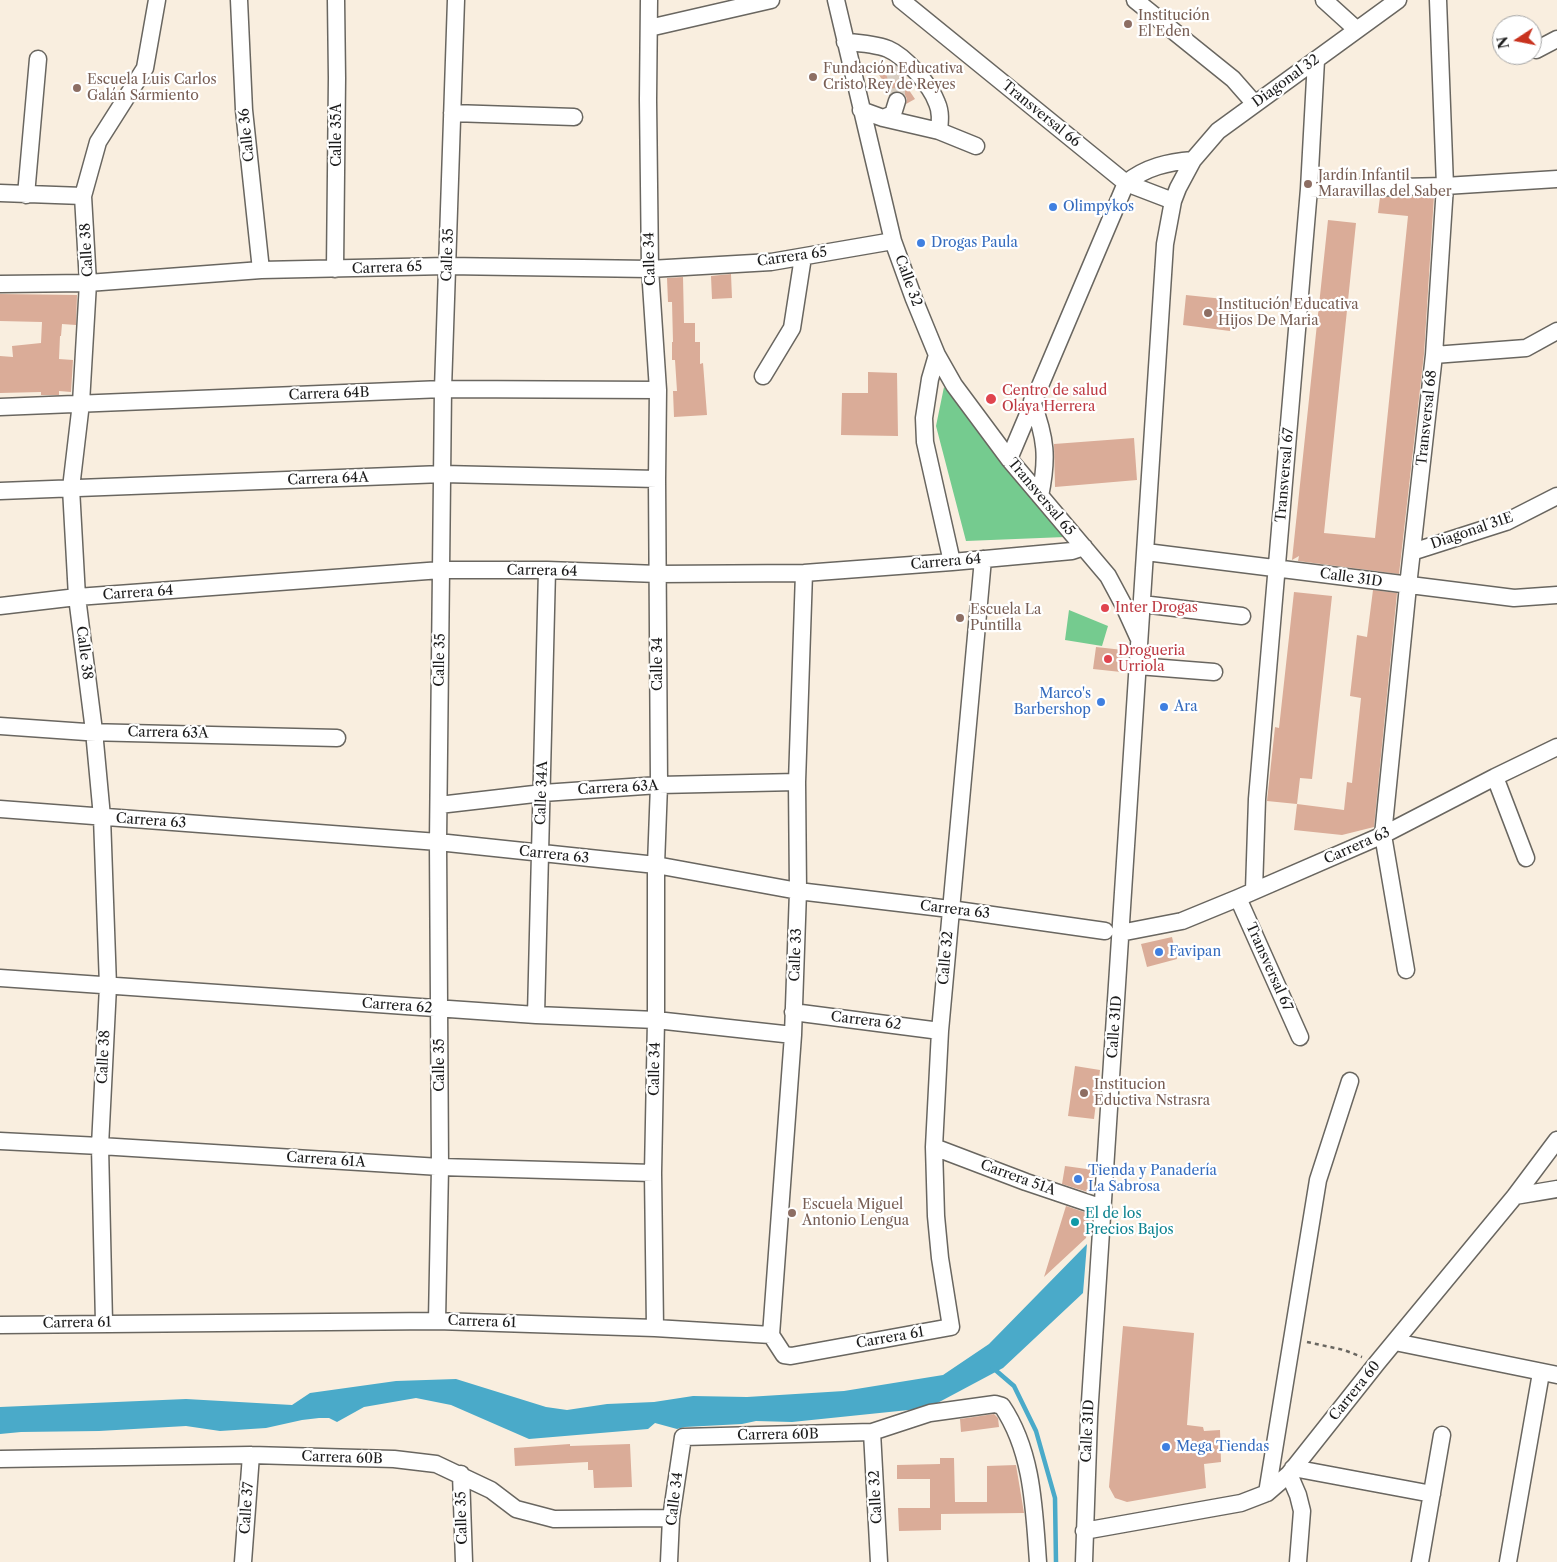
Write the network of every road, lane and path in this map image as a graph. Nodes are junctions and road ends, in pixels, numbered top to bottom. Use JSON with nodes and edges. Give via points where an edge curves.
{"nodes":[{"id":1,"x":157,"y":0,"type":"edge"},
{"id":2,"x":239,"y":0,"type":"edge"},
{"id":3,"x":336,"y":0,"type":"edge"},
{"id":4,"x":456,"y":0,"type":"edge"},
{"id":5,"x":649,"y":0,"type":"edge"},
{"id":6,"x":771,"y":0,"type":"edge"},
{"id":7,"x":836,"y":0,"type":"edge"},
{"id":8,"x":901,"y":0,"type":"edge"},
{"id":9,"x":1135,"y":0,"type":"edge"},
{"id":10,"x":1324,"y":0,"type":"edge"},
{"id":11,"x":1398,"y":0,"type":"edge"},
{"id":12,"x":1438,"y":0,"type":"edge"},
{"id":13,"x":649,"y":28,"type":"junction"},
{"id":14,"x":1356,"y":29,"type":"junction"},
{"id":15,"x":1557,"y":39,"type":"edge"},
{"id":16,"x":845,"y":42,"type":"junction"},
{"id":17,"x":877,"y":47,"type":"junction"},
{"id":18,"x":1542,"y":47,"type":"edge"},
{"id":19,"x":38,"y":59,"type":"dead end"},
{"id":20,"x":1316,"y":60,"type":"junction"},
{"id":21,"x":892,"y":65,"type":"tunnel mouth"},
{"id":22,"x":897,"y":101,"type":"tunnel mouth"},
{"id":23,"x":1255,"y":104,"type":"junction"},
{"id":24,"x":861,"y":110,"type":"junction"},
{"id":25,"x":452,"y":113,"type":"junction"},
{"id":26,"x":574,"y":117,"type":"dead end"},
{"id":27,"x":883,"y":118,"type":"junction"},
{"id":28,"x":939,"y":131,"type":"junction"},
{"id":29,"x":976,"y":146,"type":"dead end"},
{"id":30,"x":1189,"y":167,"type":"junction"},
{"id":31,"x":1557,"y":179,"type":"edge"},
{"id":32,"x":1126,"y":183,"type":"junction"},
{"id":33,"x":1445,"y":186,"type":"junction"},
{"id":34,"x":1308,"y":189,"type":"junction"},
{"id":35,"x":0,"y":193,"type":"edge"},
{"id":36,"x":26,"y":195,"type":"junction"},
{"id":37,"x":84,"y":196,"type":"junction"},
{"id":38,"x":1173,"y":200,"type":"junction"},
{"id":39,"x":893,"y":241,"type":"junction"},
{"id":40,"x":804,"y":257,"type":"junction"},
{"id":41,"x":447,"y":266,"type":"junction"},
{"id":42,"x":335,"y":269,"type":"junction"},
{"id":43,"x":650,"y":269,"type":"junction"},
{"id":44,"x":261,"y":270,"type":"junction"},
{"id":45,"x":88,"y":283,"type":"junction"},
{"id":46,"x":0,"y":284,"type":"edge"},
{"id":47,"x":1557,"y":331,"type":"edge"},
{"id":48,"x":937,"y":355,"type":"junction"},
{"id":49,"x":1434,"y":355,"type":"junction"},
{"id":50,"x":762,"y":376,"type":"dead end"},
{"id":51,"x":444,"y":389,"type":"junction"},
{"id":52,"x":658,"y":390,"type":"junction"},
{"id":53,"x":1032,"y":402,"type":"junction"},
{"id":54,"x":81,"y":404,"type":"junction"},
{"id":55,"x":0,"y":407,"type":"edge"},
{"id":56,"x":1008,"y":459,"type":"junction"},
{"id":57,"x":443,"y":474,"type":"junction"},
{"id":58,"x":657,"y":479,"type":"junction"},
{"id":59,"x":71,"y":488,"type":"junction"},
{"id":60,"x":0,"y":491,"type":"edge"},
{"id":61,"x":1040,"y":496,"type":"junction"},
{"id":62,"x":1557,"y":496,"type":"edge"},
{"id":63,"x":1084,"y":547,"type":"junction"},
{"id":64,"x":1146,"y":552,"type":"junction"},
{"id":65,"x":1412,"y":552,"type":"junction"},
{"id":66,"x":983,"y":559,"type":"junction"},
{"id":67,"x":952,"y":562,"type":"junction"},
{"id":68,"x":1277,"y":568,"type":"junction"},
{"id":69,"x":441,"y":570,"type":"junction"},
{"id":70,"x":547,"y":570,"type":"junction"},
{"id":71,"x":804,"y":573,"type":"junction"},
{"id":72,"x":658,"y":574,"type":"junction"},
{"id":73,"x":1408,"y":586,"type":"junction"},
{"id":74,"x":1557,"y":595,"type":"edge"},
{"id":75,"x":77,"y":598,"type":"junction"},
{"id":76,"x":1142,"y":604,"type":"junction"},
{"id":77,"x":0,"y":606,"type":"edge"},
{"id":78,"x":1242,"y":616,"type":"dead end"},
{"id":79,"x":1140,"y":641,"type":"junction"},
{"id":80,"x":1138,"y":666,"type":"junction"},
{"id":81,"x":1214,"y":672,"type":"dead end"},
{"id":82,"x":0,"y":726,"type":"edge"},
{"id":83,"x":94,"y":732,"type":"junction"},
{"id":84,"x":337,"y":738,"type":"dead end"},
{"id":85,"x":1557,"y":747,"type":"edge"},
{"id":86,"x":1495,"y":777,"type":"junction"},
{"id":87,"x":797,"y":782,"type":"junction"},
{"id":88,"x":659,"y":785,"type":"junction"},
{"id":89,"x":543,"y":792,"type":"junction"},
{"id":90,"x":439,"y":805,"type":"junction"},
{"id":91,"x":0,"y":809,"type":"edge"},
{"id":92,"x":102,"y":817,"type":"junction"},
{"id":93,"x":1383,"y":835,"type":"junction"},
{"id":94,"x":438,"y":842,"type":"junction"},
{"id":95,"x":540,"y":854,"type":"junction"},
{"id":96,"x":1526,"y":858,"type":"dead end"},
{"id":97,"x":656,"y":865,"type":"junction"},
{"id":98,"x":1254,"y":890,"type":"junction"},
{"id":99,"x":798,"y":891,"type":"junction"},
{"id":100,"x":1238,"y":898,"type":"junction"},
{"id":101,"x":950,"y":908,"type":"junction"},
{"id":102,"x":1113,"y":932,"type":"junction"},
{"id":103,"x":1406,"y":970,"type":"dead end"},
{"id":104,"x":0,"y":978,"type":"edge"},
{"id":105,"x":108,"y":986,"type":"junction"},
{"id":106,"x":440,"y":1009,"type":"junction"},
{"id":107,"x":793,"y":1012,"type":"junction"},
{"id":108,"x":536,"y":1015,"type":"junction"},
{"id":109,"x":656,"y":1020,"type":"junction"},
{"id":110,"x":940,"y":1031,"type":"junction"},
{"id":111,"x":793,"y":1035,"type":"junction"},
{"id":112,"x":1300,"y":1037,"type":"dead end"},
{"id":113,"x":1350,"y":1081,"type":"dead end"},
{"id":114,"x":1557,"y":1140,"type":"edge"},
{"id":115,"x":0,"y":1141,"type":"edge"},
{"id":116,"x":100,"y":1146,"type":"junction"},
{"id":117,"x":934,"y":1147,"type":"junction"},
{"id":118,"x":440,"y":1167,"type":"junction"},
{"id":119,"x":653,"y":1173,"type":"junction"},
{"id":120,"x":1557,"y":1189,"type":"edge"},
{"id":121,"x":1515,"y":1196,"type":"junction"},
{"id":122,"x":1103,"y":1208,"type":"junction"},
{"id":123,"x":437,"y":1321,"type":"junction"},
{"id":124,"x":104,"y":1323,"type":"junction"},
{"id":125,"x":0,"y":1325,"type":"edge"},
{"id":126,"x":951,"y":1327,"type":"joint"},
{"id":127,"x":655,"y":1328,"type":"junction"},
{"id":128,"x":771,"y":1336,"type":"junction"},
{"id":129,"x":1290,"y":1342,"type":"junction"},
{"id":130,"x":1395,"y":1342,"type":"junction"},
{"id":131,"x":1378,"y":1363,"type":"junction"},
{"id":132,"x":1549,"y":1374,"type":"edge"},
{"id":133,"x":872,"y":1432,"type":"junction"},
{"id":134,"x":1442,"y":1435,"type":"dead end"},
{"id":135,"x":683,"y":1437,"type":"joint"},
{"id":136,"x":251,"y":1455,"type":"junction"},
{"id":137,"x":0,"y":1459,"type":"edge"},
{"id":138,"x":1291,"y":1471,"type":"junction"},
{"id":139,"x":461,"y":1474,"type":"junction"},
{"id":140,"x":1267,"y":1494,"type":"junction"},
{"id":141,"x":1432,"y":1494,"type":"junction"},
{"id":142,"x":671,"y":1518,"type":"junction"},
{"id":143,"x":1084,"y":1531,"type":"junction"},
{"id":144,"x":244,"y":1562,"type":"edge"},
{"id":145,"x":464,"y":1562,"type":"edge"},
{"id":146,"x":669,"y":1562,"type":"edge"},
{"id":147,"x":879,"y":1562,"type":"edge"},
{"id":148,"x":1038,"y":1562,"type":"edge"},
{"id":149,"x":1084,"y":1562,"type":"edge"},
{"id":150,"x":1298,"y":1562,"type":"edge"},
{"id":151,"x":1420,"y":1562,"type":"edge"},
{"id":152,"x":1508,"y":1562,"type":"edge"}],
"edges":[{"from":1,"to":37,"type":"street","name":"Calle 38","via":[[145,68],[98,142]]},
{"from":2,"to":44,"type":"street","name":"Calle 36","via":[[244,110]]},
{"from":3,"to":42,"type":"street","name":"Calle 35A"},
{"from":4,"to":25,"type":"street","name":"Calle 35"},
{"from":5,"to":13,"type":"street","name":"Calle 34"},
{"from":6,"to":13,"type":"street"},
{"from":7,"to":16,"type":"street","name":"Calle 32"},
{"from":8,"to":32,"type":"street","name":"Transversal 66"},
{"from":9,"to":23,"type":"street","via":[[1233,79]]},
{"from":10,"to":14,"type":"street"},
{"from":11,"to":14,"type":"street","name":"Diagonal 32"},
{"from":12,"to":33,"type":"street","name":"Transversal 68"},
{"from":13,"to":43,"type":"street","name":"Calle 34"},
{"from":14,"to":20,"type":"street","name":"Diagonal 32"},
{"from":15,"to":18,"type":"street"},
{"from":16,"to":17,"type":"street"},
{"from":16,"to":24,"type":"street","name":"Calle 32"},
{"from":17,"to":21,"type":"street"},
{"from":17,"to":28,"type":"street","via":[[889,49],[909,64],[929,86],[938,104]]},
{"from":19,"to":36,"type":"street"},
{"from":20,"to":23,"type":"street","name":"Diagonal 32"},
{"from":20,"to":34,"type":"street","name":"Transversal 67"},
{"from":22,"to":27,"type":"street","via":[[893,114]]},
{"from":23,"to":30,"type":"street","name":"Diagonal 32","via":[[1218,131]]},
{"from":24,"to":27,"type":"street"},
{"from":24,"to":39,"type":"street","name":"Calle 32"},
{"from":25,"to":26,"type":"street"},
{"from":25,"to":41,"type":"street","name":"Calle 35"},
{"from":27,"to":28,"type":"street"},
{"from":28,"to":29,"type":"street"},
{"from":30,"to":32,"type":"street","via":[[1174,162],[1155,166]]},
{"from":30,"to":38,"type":"street","name":"Calle 31D"},
{"from":31,"to":33,"type":"street"},
{"from":32,"to":38,"type":"street","name":"Transversal 66"},
{"from":32,"to":53,"type":"street"},
{"from":33,"to":34,"type":"street"},
{"from":33,"to":49,"type":"street","name":"Transversal 68"},
{"from":34,"to":68,"type":"street","name":"Transversal 67"},
{"from":35,"to":36,"type":"street"},
{"from":36,"to":37,"type":"street"},
{"from":37,"to":45,"type":"street","name":"Calle 38"},
{"from":38,"to":64,"type":"street","name":"Calle 31D","via":[[1165,244]]},
{"from":39,"to":40,"type":"street","name":"Carrera 65"},
{"from":39,"to":48,"type":"street","name":"Calle 32"},
{"from":40,"to":43,"type":"street","name":"Carrera 65"},
{"from":40,"to":50,"type":"street","via":[[792,328]]},
{"from":41,"to":42,"type":"street","name":"Carrera 65"},
{"from":41,"to":43,"type":"street","name":"Carrera 65"},
{"from":41,"to":51,"type":"street","name":"Calle 35"},
{"from":42,"to":44,"type":"street","name":"Carrera 65"},
{"from":43,"to":52,"type":"street","name":"Calle 34"},
{"from":44,"to":45,"type":"street","name":"Carrera 65"},
{"from":45,"to":46,"type":"street","name":"Carrera 65"},
{"from":45,"to":54,"type":"street","name":"Calle 38"},
{"from":47,"to":49,"type":"street","via":[[1526,348]]},
{"from":48,"to":56,"type":"street","name":"Transversal 65"},
{"from":48,"to":67,"type":"street","via":[[924,418],[925,442]]},
{"from":49,"to":65,"type":"street","name":"Transversal 68"},
{"from":51,"to":52,"type":"street","name":"Carrera 64B"},
{"from":51,"to":54,"type":"street","name":"Carrera 64B"},
{"from":51,"to":57,"type":"street","name":"Calle 35"},
{"from":52,"to":58,"type":"street","name":"Calle 34"},
{"from":53,"to":56,"type":"street"},
{"from":53,"to":61,"type":"street","via":[[1041,424],[1045,448]]},
{"from":54,"to":55,"type":"street","name":"Carrera 64B"},
{"from":54,"to":59,"type":"street","name":"Calle 38"},
{"from":56,"to":61,"type":"street","name":"Transversal 65"},
{"from":57,"to":58,"type":"street","name":"Carrera 64A"},
{"from":57,"to":59,"type":"street","name":"Carrera 64A"},
{"from":57,"to":69,"type":"street","name":"Calle 35"},
{"from":58,"to":72,"type":"street","name":"Calle 34"},
{"from":59,"to":60,"type":"street","name":"Carrera 64A"},
{"from":59,"to":75,"type":"street","name":"Calle 38"},
{"from":61,"to":63,"type":"street","name":"Transversal 65"},
{"from":62,"to":65,"type":"street","name":"Diagonal 31E","via":[[1506,522]]},
{"from":63,"to":66,"type":"street","name":"Carrera 64","via":[[1072,551]]},
{"from":63,"to":79,"type":"street","name":"Transversal 65","via":[[1116,589]]},
{"from":64,"to":68,"type":"street","name":"Calle 31D"},
{"from":64,"to":76,"type":"street","name":"Calle 31D"},
{"from":65,"to":73,"type":"street","name":"Transversal 68"},
{"from":66,"to":67,"type":"street","name":"Carrera 64"},
{"from":66,"to":101,"type":"street","name":"Calle 32"},
{"from":67,"to":71,"type":"street","name":"Carrera 64"},
{"from":68,"to":73,"type":"street","name":"Calle 31D"},
{"from":68,"to":98,"type":"street","name":"Transversal 67","via":[[1257,799]]},
{"from":69,"to":70,"type":"street","name":"Carrera 64"},
{"from":69,"to":75,"type":"street","name":"Carrera 64"},
{"from":69,"to":90,"type":"street","name":"Calle 35"},
{"from":70,"to":72,"type":"street","name":"Carrera 64"},
{"from":70,"to":89,"type":"street","name":"Calle 34A"},
{"from":71,"to":72,"type":"street","name":"Carrera 64"},
{"from":71,"to":87,"type":"street","name":"Calle 33"},
{"from":72,"to":88,"type":"street","name":"Calle 34"},
{"from":73,"to":74,"type":"street","name":"Calle 31D","via":[[1514,598]]},
{"from":73,"to":93,"type":"street","name":"Transversal 68"},
{"from":75,"to":77,"type":"street","name":"Carrera 64"},
{"from":75,"to":83,"type":"street","name":"Calle 38"},
{"from":76,"to":78,"type":"street"},
{"from":76,"to":79,"type":"street","name":"Calle 31D"},
{"from":79,"to":80,"type":"street","name":"Calle 31D"},
{"from":80,"to":81,"type":"street"},
{"from":80,"to":102,"type":"street","name":"Calle 31D"},
{"from":82,"to":83,"type":"street","name":"Carrera 63A"},
{"from":83,"to":84,"type":"street","name":"Carrera 63A"},
{"from":83,"to":92,"type":"street","name":"Calle 38"},
{"from":85,"to":86,"type":"street","name":"Carrera 63"},
{"from":86,"to":93,"type":"street","name":"Carrera 63"},
{"from":86,"to":96,"type":"street"},
{"from":87,"to":88,"type":"street","name":"Carrera 63A"},
{"from":87,"to":99,"type":"street","name":"Calle 33"},
{"from":88,"to":89,"type":"street","name":"Carrera 63A"},
{"from":88,"to":97,"type":"street","name":"Calle 34"},
{"from":89,"to":90,"type":"street","name":"Carrera 63A"},
{"from":89,"to":95,"type":"street","name":"Calle 34A"},
{"from":90,"to":94,"type":"street","name":"Calle 35"},
{"from":91,"to":92,"type":"street","name":"Carrera 63"},
{"from":92,"to":94,"type":"street","name":"Carrera 63"},
{"from":92,"to":105,"type":"street","name":"Calle 38"},
{"from":93,"to":98,"type":"street","name":"Carrera 63"},
{"from":93,"to":103,"type":"street","name":"Transversal 68"},
{"from":94,"to":95,"type":"street","name":"Carrera 63"},
{"from":94,"to":106,"type":"street","name":"Calle 35"},
{"from":95,"to":97,"type":"street","name":"Carrera 63"},
{"from":95,"to":108,"type":"street","name":"Calle 34A"},
{"from":97,"to":99,"type":"street","name":"Carrera 63"},
{"from":97,"to":109,"type":"street","name":"Calle 34"},
{"from":98,"to":100,"type":"street","name":"Carrera 63"},
{"from":99,"to":101,"type":"street","name":"Carrera 63"},
{"from":99,"to":107,"type":"street","name":"Calle 33"},
{"from":100,"to":102,"type":"street","name":"Carrera 63","via":[[1182,921]]},
{"from":100,"to":112,"type":"street","name":"Transversal 67"},
{"from":101,"to":102,"type":"street","name":"Carrera 63"},
{"from":101,"to":110,"type":"street","name":"Calle 32"},
{"from":102,"to":122,"type":"street","name":"Calle 31D"},
{"from":104,"to":105,"type":"street","name":"Carrera 62"},
{"from":105,"to":106,"type":"street","name":"Carrera 62"},
{"from":105,"to":116,"type":"street","name":"Calle 38"},
{"from":106,"to":108,"type":"street","name":"Carrera 62"},
{"from":106,"to":118,"type":"street","name":"Calle 35"},
{"from":107,"to":110,"type":"street","name":"Carrera 62"},
{"from":107,"to":111,"type":"street","name":"Calle 33"},
{"from":108,"to":109,"type":"street","name":"Carrera 62"},
{"from":109,"to":111,"type":"street","name":"Carrera 62"},
{"from":109,"to":119,"type":"street","name":"Calle 34"},
{"from":110,"to":117,"type":"street","name":"Calle 32"},
{"from":111,"to":128,"type":"street","name":"Calle 33"},
{"from":113,"to":129,"type":"street","via":[[1318,1180]]},
{"from":114,"to":121,"type":"street","name":"Carrera 60"},
{"from":115,"to":116,"type":"street","name":"Carrera 61A"},
{"from":116,"to":118,"type":"street","name":"Carrera 61A"},
{"from":116,"to":124,"type":"street","name":"Calle 38"},
{"from":117,"to":122,"type":"street","name":"Carrera 51A"},
{"from":117,"to":126,"type":"street","name":"Calle 32","via":[[936,1216]]},
{"from":118,"to":119,"type":"street","name":"Carrera 61A"},
{"from":118,"to":123,"type":"street","name":"Calle 35"},
{"from":119,"to":127,"type":"street","name":"Calle 34"},
{"from":120,"to":121,"type":"street"},
{"from":121,"to":130,"type":"street","name":"Carrera 60"},
{"from":122,"to":143,"type":"street","name":"Calle 31D"},
{"from":123,"to":124,"type":"street","name":"Carrera 61"},
{"from":123,"to":127,"type":"street","name":"Carrera 61"},
{"from":124,"to":125,"type":"street","name":"Carrera 61"},
{"from":126,"to":128,"type":"street","name":"Carrera 61","via":[[791,1356],[784,1355]]},
{"from":127,"to":128,"type":"street","name":"Carrera 61"},
{"from":129,"to":131,"type":"path","via":[[1325,1345]]},
{"from":129,"to":140,"type":"street"},
{"from":130,"to":131,"type":"street","name":"Carrera 60"},
{"from":130,"to":132,"type":"street"},
{"from":131,"to":138,"type":"street","name":"Carrera 60"},
{"from":132,"to":152,"type":"street"},
{"from":133,"to":135,"type":"street","name":"Carrera 60B"},
{"from":133,"to":147,"type":"street","name":"Calle 32"},
{"from":133,"to":148,"type":"street","name":"Carrera 60B","via":[[930,1413],[994,1404],[1002,1406],[1026,1460]]},
{"from":134,"to":141,"type":"street"},
{"from":135,"to":142,"type":"street","name":"Calle 34"},
{"from":136,"to":137,"type":"street","name":"Carrera 60B"},
{"from":136,"to":139,"type":"street","name":"Carrera 60B","via":[[394,1459],[436,1464]]},
{"from":136,"to":144,"type":"street","name":"Calle 37"},
{"from":138,"to":140,"type":"street","name":"Carrera 60"},
{"from":138,"to":141,"type":"street"},
{"from":138,"to":150,"type":"street","via":[[1302,1511]]},
{"from":139,"to":142,"type":"street","name":"Carrera 60B","via":[[491,1490],[516,1509],[554,1519]]},
{"from":139,"to":145,"type":"street","name":"Calle 35"},
{"from":140,"to":143,"type":"street","name":"Carrera 60","via":[[1241,1503]]},
{"from":141,"to":151,"type":"street"},
{"from":142,"to":146,"type":"street","name":"Calle 34"},
{"from":143,"to":149,"type":"street","name":"Calle 31D"}]}
